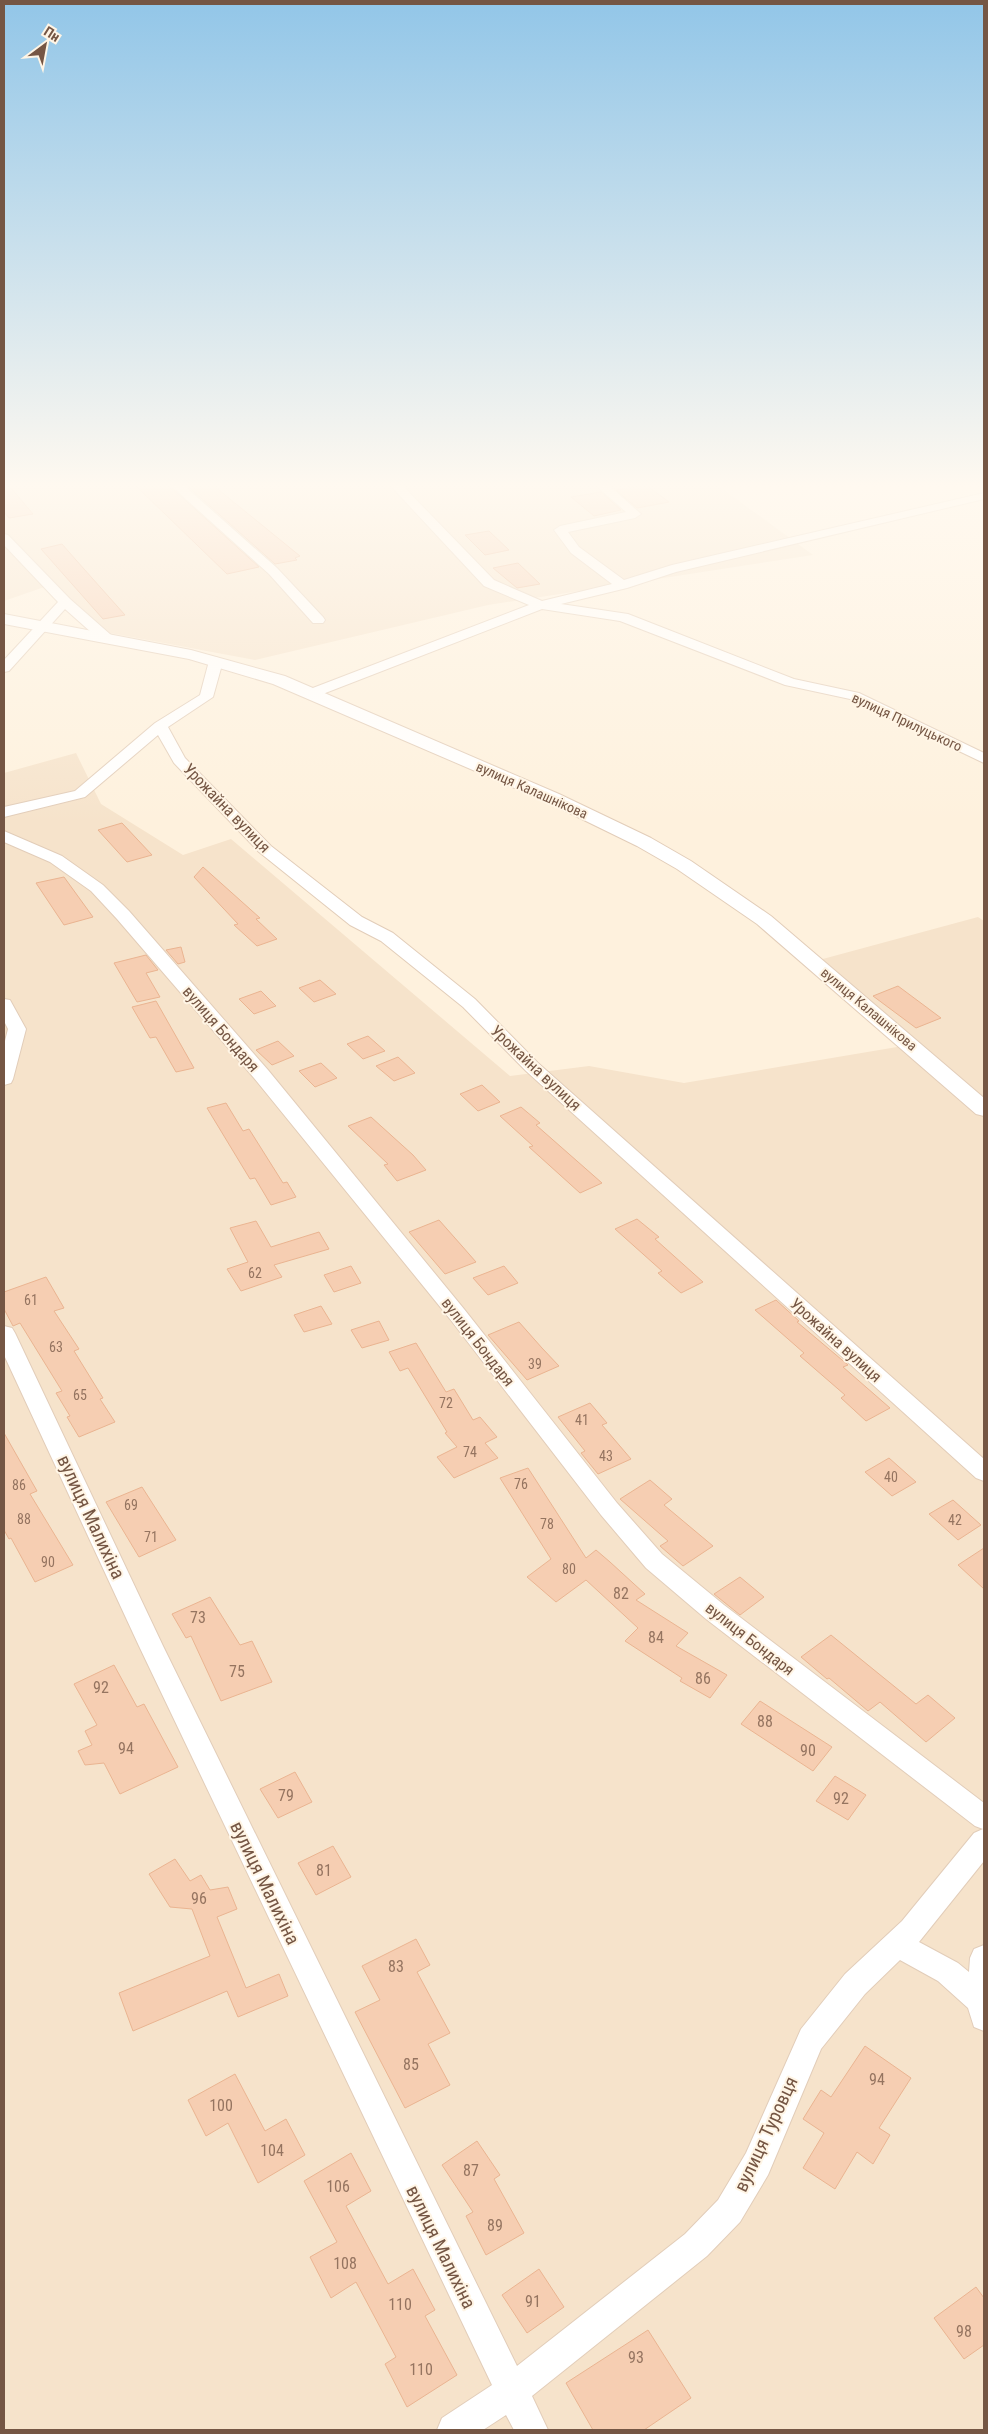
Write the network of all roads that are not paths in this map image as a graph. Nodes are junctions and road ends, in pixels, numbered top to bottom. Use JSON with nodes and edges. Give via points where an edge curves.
{"nodes":[{"id":1,"x":59,"y":596,"type":"edge"},
{"id":2,"x":296,"y":596,"type":"edge"},
{"id":3,"x":519,"y":596,"type":"edge"},
{"id":4,"x":580,"y":596,"type":"edge"},
{"id":5,"x":65,"y":602,"type":"junction"},
{"id":6,"x":542,"y":605,"type":"junction"},
{"id":7,"x":4,"y":619,"type":"edge"},
{"id":8,"x":318,"y":620,"type":"dead end"},
{"id":9,"x":43,"y":626,"type":"junction"},
{"id":10,"x":106,"y":638,"type":"junction"},
{"id":11,"x":216,"y":661,"type":"junction"},
{"id":12,"x":4,"y":668,"type":"edge"},
{"id":13,"x":310,"y":694,"type":"junction"},
{"id":14,"x":160,"y":726,"type":"junction"},
{"id":15,"x":984,"y":759,"type":"edge"},
{"id":16,"x":4,"y":812,"type":"edge"},
{"id":17,"x":4,"y":836,"type":"edge"},
{"id":18,"x":4,"y":1004,"type":"edge"},
{"id":19,"x":4,"y":1078,"type":"edge"},
{"id":20,"x":984,"y":1109,"type":"edge"},
{"id":21,"x":4,"y":1333,"type":"edge"},
{"id":22,"x":984,"y":1472,"type":"edge"},
{"id":23,"x":984,"y":1818,"type":"edge"},
{"id":24,"x":984,"y":1841,"type":"edge"},
{"id":25,"x":897,"y":1944,"type":"junction"},
{"id":26,"x":984,"y":1958,"type":"edge"},
{"id":27,"x":982,"y":2009,"type":"edge"},
{"id":28,"x":511,"y":2392,"type":"junction"},
{"id":29,"x":454,"y":2430,"type":"edge"},
{"id":30,"x":531,"y":2430,"type":"edge"}],
"edges":[{"from":1,"to":5,"type":"street"},
{"from":2,"to":8,"type":"street"},
{"from":3,"to":6,"type":"street","name":"вулиця Прилуцького"},
{"from":4,"to":6,"type":"street"},
{"from":5,"to":9,"type":"street"},
{"from":5,"to":10,"type":"street"},
{"from":6,"to":13,"type":"street"},
{"from":6,"to":15,"type":"street","name":"вулиця Прилуцького","via":[[623,618],[790,682],[854,696]]},
{"from":7,"to":9,"type":"street","name":"вулиця Калашнікова"},
{"from":9,"to":10,"type":"street","name":"вулиця Калашнікова"},
{"from":9,"to":12,"type":"street"},
{"from":10,"to":11,"type":"street","name":"вулиця Калашнікова"},
{"from":11,"to":13,"type":"street","name":"вулиця Калашнікова"},
{"from":11,"to":14,"type":"street","via":[[206,697]]},
{"from":13,"to":20,"type":"street","name":"вулиця Калашнікова","via":[[553,798],[684,865],[764,920]]},
{"from":14,"to":16,"type":"street","via":[[80,794]]},
{"from":14,"to":22,"type":"street","name":"Урожайна вулиця","via":[[180,760],[265,849],[356,921],[388,937],[469,1003],[532,1067]]},
{"from":17,"to":23,"type":"street","name":"вулиця Бондаря","via":[[56,859],[97,888],[123,916],[261,1074],[654,1561],[715,1612]]},
{"from":18,"to":19,"type":"street","via":[[17,1029]]},
{"from":21,"to":28,"type":"street","name":"вулиця Малихіна","via":[[151,1646]]},
{"from":24,"to":25,"type":"street","name":"вулиця Туровця"},
{"from":25,"to":27,"type":"street","via":[[948,1972]]},
{"from":25,"to":28,"type":"street","name":"вулиця Туровця","via":[[855,1984],[811,2039],[757,2164],[729,2211],[696,2245]]},
{"from":26,"to":27,"type":"street"},
{"from":28,"to":29,"type":"street","name":"вулиця Туровця"},
{"from":28,"to":30,"type":"street","name":"вулиця Малихіна"}]}
